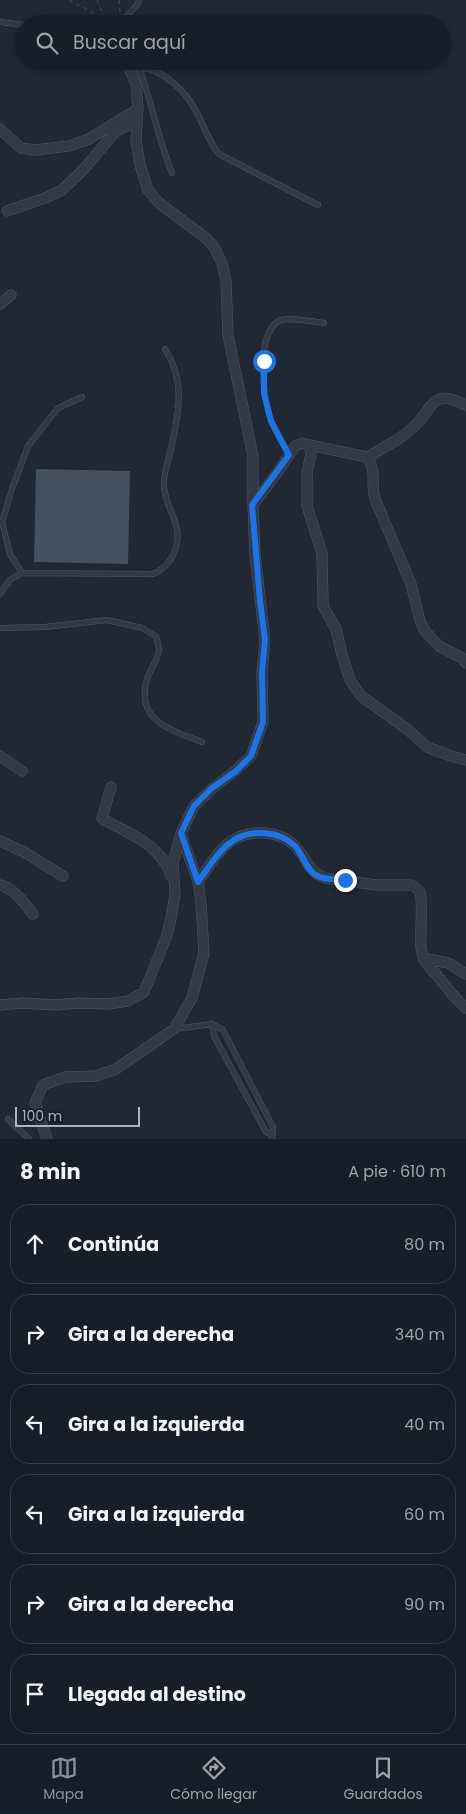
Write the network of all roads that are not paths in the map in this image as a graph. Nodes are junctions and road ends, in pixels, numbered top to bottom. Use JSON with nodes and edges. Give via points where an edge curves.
{"nodes":[{"id":1,"x":139,"y":0,"type":"edge"},
{"id":2,"x":128,"y":15,"type":"edge"},
{"id":3,"x":0,"y":22,"type":"edge"},
{"id":4,"x":15,"y":24,"type":"edge"},
{"id":5,"x":132,"y":70,"type":"edge"},
{"id":6,"x":134,"y":70,"type":"edge"},
{"id":7,"x":150,"y":70,"type":"edge"},
{"id":8,"x":138,"y":109,"type":"junction"},
{"id":9,"x":137,"y":121,"type":"junction"},
{"id":10,"x":0,"y":129,"type":"edge"},
{"id":11,"x":172,"y":173,"type":"dead end"},
{"id":12,"x":318,"y":205,"type":"dead end"},
{"id":13,"x":7,"y":211,"type":"dead end"},
{"id":14,"x":12,"y":295,"type":"dead end"},
{"id":15,"x":0,"y":304,"type":"edge"},
{"id":16,"x":324,"y":323,"type":"dead end"},
{"id":17,"x":165,"y":349,"type":"dead end"},
{"id":18,"x":82,"y":396,"type":"dead end"},
{"id":19,"x":466,"y":405,"type":"edge"},
{"id":20,"x":309,"y":445,"type":"junction"},
{"id":21,"x":289,"y":455,"type":"junction"},
{"id":22,"x":367,"y":457,"type":"junction"},
{"id":23,"x":252,"y":505,"type":"junction"},
{"id":24,"x":22,"y":574,"type":"junction"},
{"id":25,"x":0,"y":594,"type":"edge"},
{"id":26,"x":0,"y":628,"type":"edge"},
{"id":27,"x":466,"y":663,"type":"edge"},
{"id":28,"x":202,"y":742,"type":"dead end"},
{"id":29,"x":0,"y":756,"type":"edge"},
{"id":30,"x":466,"y":760,"type":"edge"},
{"id":31,"x":22,"y":771,"type":"dead end"},
{"id":32,"x":110,"y":787,"type":"dead end"},
{"id":33,"x":181,"y":833,"type":"junction"},
{"id":34,"x":0,"y":840,"type":"edge"},
{"id":35,"x":63,"y":876,"type":"dead end"},
{"id":36,"x":198,"y":882,"type":"junction"},
{"id":37,"x":0,"y":885,"type":"edge"},
{"id":38,"x":176,"y":894,"type":"junction"},
{"id":39,"x":33,"y":914,"type":"dead end"},
{"id":40,"x":423,"y":958,"type":"junction"},
{"id":41,"x":466,"y":974,"type":"edge"},
{"id":42,"x":0,"y":1005,"type":"edge"},
{"id":43,"x":466,"y":1008,"type":"edge"},
{"id":44,"x":212,"y":1024,"type":"junction"},
{"id":45,"x":174,"y":1029,"type":"junction"},
{"id":46,"x":8,"y":1119,"type":"dead end"},
{"id":47,"x":272,"y":1137,"type":"edge"},
{"id":48,"x":29,"y":1139,"type":"edge"},
{"id":49,"x":47,"y":1139,"type":"edge"}],
"edges":[{"from":1,"to":2,"type":"lane"},
{"from":3,"to":4,"type":"lane"},
{"from":5,"to":8,"type":"street"},
{"from":6,"to":11,"type":"lane","via":[[146,85]]},
{"from":7,"to":12,"type":"lane","via":[[179,88],[193,106],[218,154]]},
{"from":8,"to":9,"type":"street"},
{"from":8,"to":10,"type":"street","via":[[69,146],[35,150],[21,148]]},
{"from":9,"to":13,"type":"street","via":[[116,132],[62,190]]},
{"from":9,"to":23,"type":"street","via":[[136,140],[148,190],[159,203],[206,238],[222,263],[226,281],[228,336],[253,456]]},
{"from":14,"to":15,"type":"street"},
{"from":16,"to":21,"type":"lane","via":[[279,321],[265,340],[264,394],[271,421]]},
{"from":17,"to":24,"type":"lane","via":[[176,370],[180,389],[164,487],[176,522],[178,540],[172,559],[163,570],[153,574]]},
{"from":18,"to":24,"type":"lane","via":[[58,408],[28,446],[12,489],[2,522],[10,554]]},
{"from":19,"to":22,"type":"street","via":[[441,399],[432,404],[405,435]]},
{"from":20,"to":21,"type":"street","via":[[295,446]]},
{"from":20,"to":22,"type":"street"},
{"from":20,"to":30,"type":"street","via":[[307,506],[322,553],[323,606],[336,629],[350,680],[361,696],[427,747]]},
{"from":21,"to":23,"type":"street"},
{"from":22,"to":27,"type":"street","via":[[374,471],[375,499],[411,584],[424,631],[439,646]]},
{"from":23,"to":33,"type":"street","via":[[265,640],[263,722],[251,756],[194,806]]},
{"from":24,"to":25,"type":"lane","via":[[10,580]]},
{"from":26,"to":28,"type":"lane","via":[[107,620],[142,628],[156,636],[159,650],[147,680],[144,700],[149,713],[167,728]]},
{"from":29,"to":31,"type":"street"},
{"from":32,"to":38,"type":"street","via":[[102,818],[143,841],[166,861]]},
{"from":33,"to":36,"type":"street"},
{"from":33,"to":38,"type":"street","via":[[174,863]]},
{"from":34,"to":35,"type":"street"},
{"from":36,"to":40,"type":"street","via":[[219,852],[233,839],[251,832],[277,834],[293,845],[317,875],[377,885],[415,887],[420,892]]},
{"from":36,"to":45,"type":"street","via":[[204,953],[192,998]]},
{"from":37,"to":39,"type":"street","via":[[15,894]]},
{"from":38,"to":42,"type":"street","via":[[166,938],[144,992],[128,1001],[108,1004]]},
{"from":40,"to":41,"type":"street","via":[[448,963]]},
{"from":40,"to":43,"type":"street"},
{"from":44,"to":45,"type":"lane"},
{"from":44,"to":47,"type":"lane","via":[[214,1036],[266,1132]]},
{"from":44,"to":47,"type":"lane","via":[[223,1030],[272,1127]]},
{"from":45,"to":49,"type":"street","via":[[116,1069],[96,1076],[65,1077],[43,1085],[35,1103]]},
{"from":46,"to":48,"type":"lane"}]}
